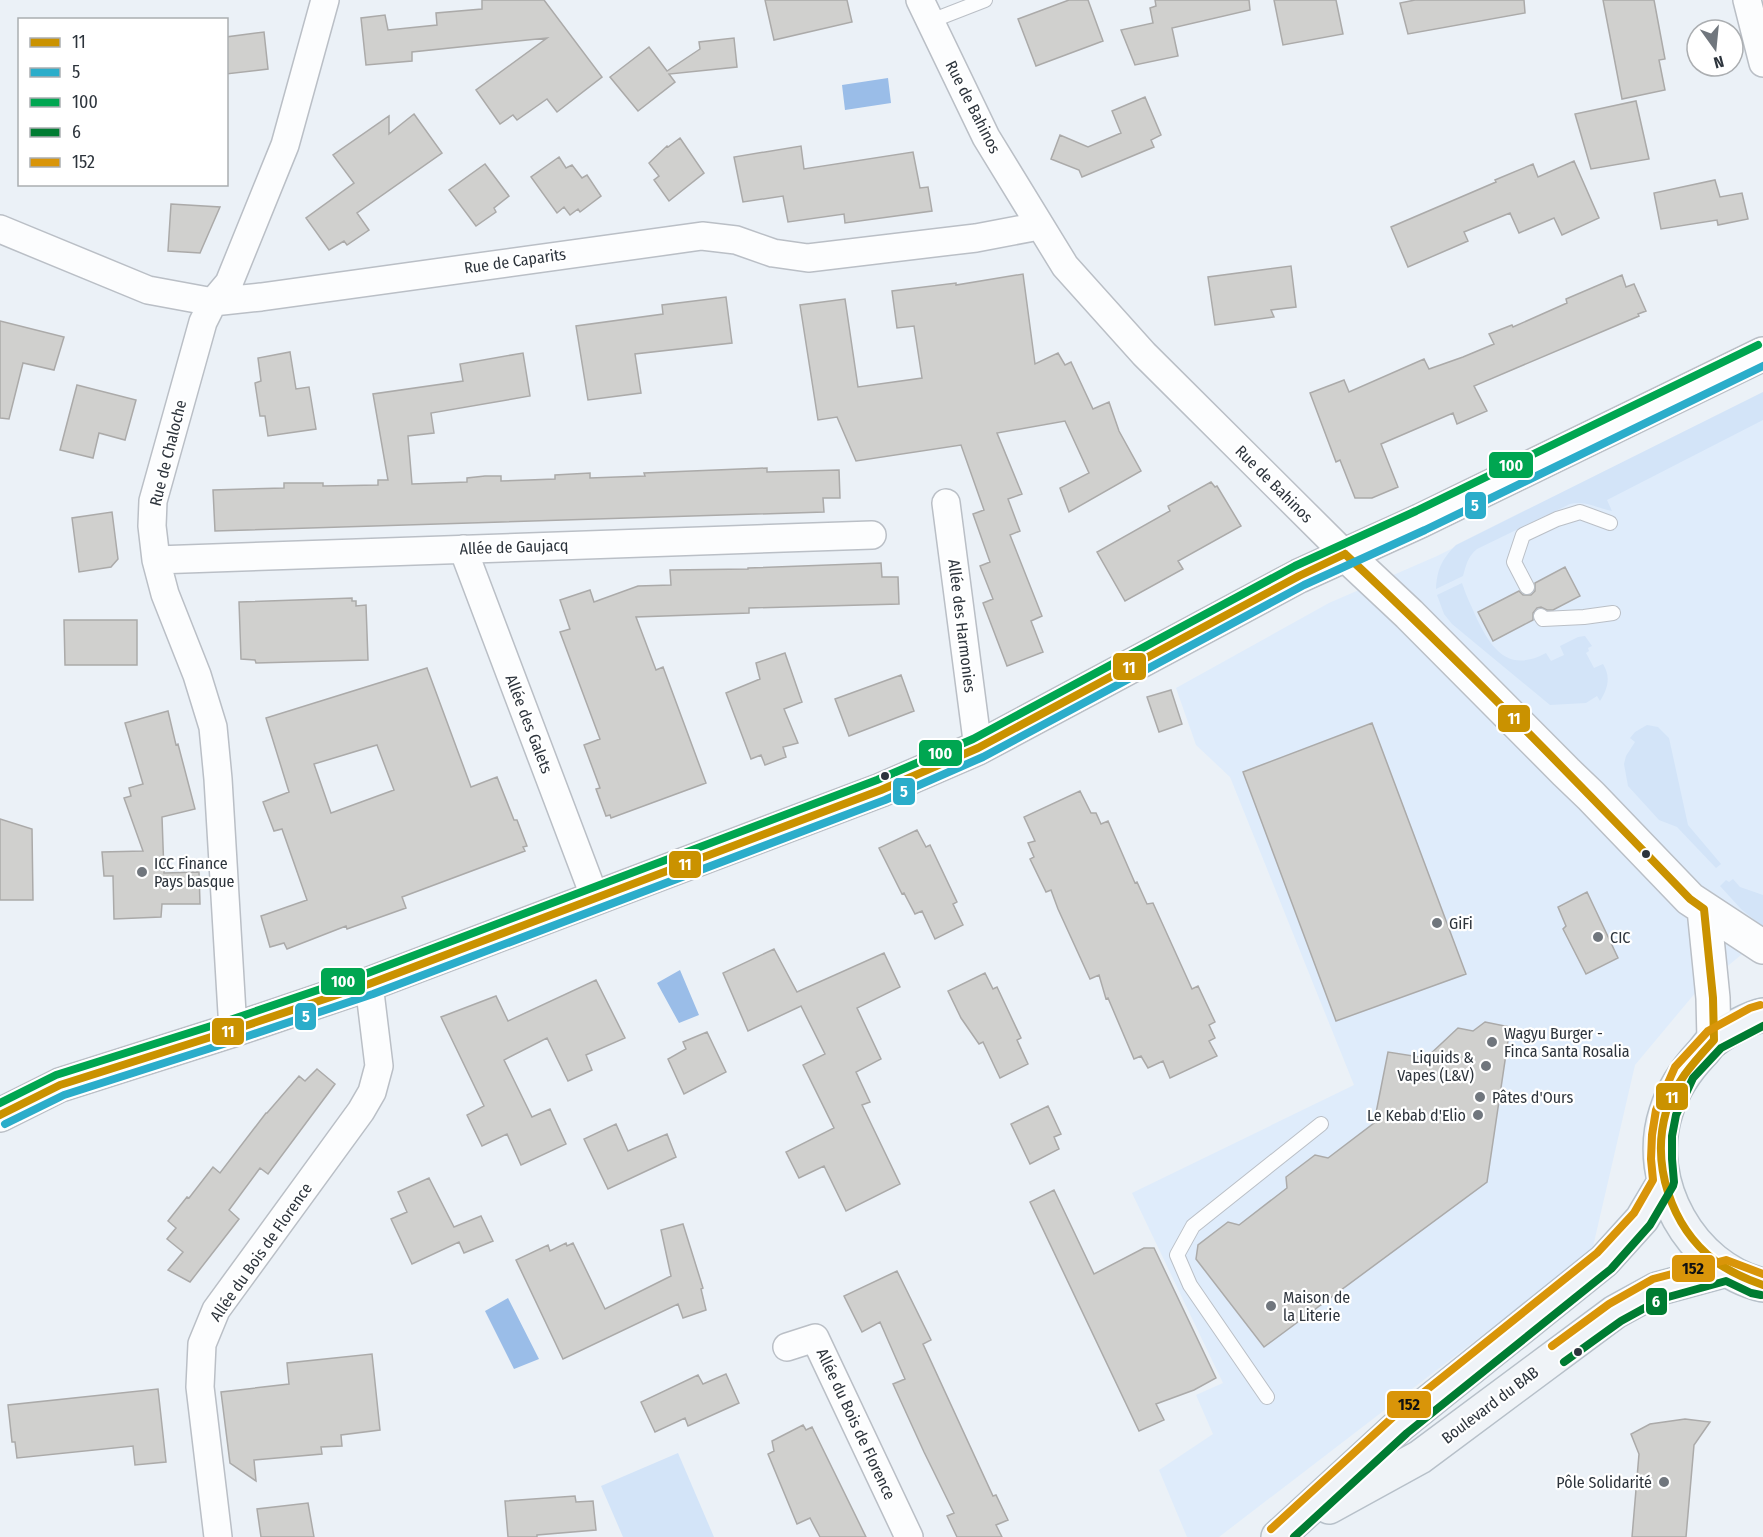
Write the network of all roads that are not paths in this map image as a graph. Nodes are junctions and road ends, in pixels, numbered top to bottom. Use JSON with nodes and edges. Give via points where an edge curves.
{"nodes":[{"id":1,"x":325,"y":0,"type":"edge"},
{"id":2,"x":985,"y":0,"type":"edge"},
{"id":3,"x":1747,"y":0,"type":"edge"},
{"id":4,"x":925,"y":11,"type":"edge"},
{"id":5,"x":1763,"y":63,"type":"edge"},
{"id":6,"x":1039,"y":226,"type":"junction"},
{"id":7,"x":0,"y":229,"type":"edge"},
{"id":8,"x":213,"y":302,"type":"junction"},
{"id":9,"x":1763,"y":354,"type":"edge"},
{"id":10,"x":946,"y":503,"type":"dead end"},
{"id":11,"x":1610,"y":523,"type":"dead end"},
{"id":12,"x":872,"y":535,"type":"dead end"},
{"id":13,"x":463,"y":549,"type":"junction"},
{"id":14,"x":1345,"y":554,"type":"junction"},
{"id":15,"x":156,"y":560,"type":"junction"},
{"id":16,"x":1527,"y":587,"type":"dead end"},
{"id":17,"x":1613,"y":613,"type":"dead end"},
{"id":18,"x":1541,"y":615,"type":"dead end"},
{"id":19,"x":978,"y":748,"type":"junction"},
{"id":20,"x":595,"y":898,"type":"junction"},
{"id":21,"x":1704,"y":909,"type":"junction"},
{"id":22,"x":1763,"y":947,"type":"edge"},
{"id":23,"x":369,"y":984,"type":"junction"},
{"id":24,"x":1763,"y":1015,"type":"edge"},
{"id":25,"x":233,"y":1030,"type":"junction"},
{"id":26,"x":1714,"y":1040,"type":"junction"},
{"id":27,"x":0,"y":1115,"type":"edge"},
{"id":28,"x":1321,"y":1124,"type":"dead end"},
{"id":29,"x":1664,"y":1182,"type":"junction"},
{"id":30,"x":1727,"y":1270,"type":"junction"},
{"id":31,"x":1763,"y":1285,"type":"edge"},
{"id":32,"x":787,"y":1347,"type":"dead end"},
{"id":33,"x":1267,"y":1397,"type":"dead end"},
{"id":34,"x":1282,"y":1534,"type":"edge"},
{"id":35,"x":218,"y":1537,"type":"edge"},
{"id":36,"x":909,"y":1537,"type":"edge"}],
"edges":[{"from":1,"to":8,"type":"street","name":"Rue de Chaloche","via":[[285,145],[229,283]]},
{"from":2,"to":4,"type":"lane"},
{"from":3,"to":5,"type":"street"},
{"from":4,"to":6,"type":"street","name":"Rue de Bahinos","via":[[986,137]]},
{"from":6,"to":8,"type":"street","name":"Rue de Caparits","via":[[976,238],[808,258],[702,236]]},
{"from":6,"to":14,"type":"street","name":"Rue de Bahinos","via":[[1065,266],[1137,346]]},
{"from":7,"to":8,"type":"street","name":"Rue de Caparits","via":[[148,290]]},
{"from":8,"to":15,"type":"street","name":"Rue de Chaloche","via":[[203,322],[153,501]]},
{"from":9,"to":14,"type":"street"},
{"from":10,"to":19,"type":"street","name":"Allée des Harmonies"},
{"from":11,"to":16,"type":"lane","via":[[1580,512],[1523,535],[1514,562]]},
{"from":12,"to":13,"type":"street","name":"Allée de Gaujacq"},
{"from":13,"to":15,"type":"street","name":"Allée de Gaujacq"},
{"from":13,"to":20,"type":"street","name":"Allée des Galets"},
{"from":14,"to":19,"type":"street"},
{"from":14,"to":21,"type":"street","name":"Rue de Bahinos"},
{"from":15,"to":25,"type":"street","name":"Rue de Chaloche","via":[[213,727]]},
{"from":17,"to":18,"type":"lane","via":[[1543,619]]},
{"from":19,"to":20,"type":"street","via":[[881,790]]},
{"from":20,"to":23,"type":"street"},
{"from":21,"to":22,"type":"street","name":"Rue de Bahinos"},
{"from":21,"to":26,"type":"street"},
{"from":23,"to":25,"type":"street"},
{"from":23,"to":35,"type":"street","name":"Allée du Bois de Florence","via":[[379,1066],[372,1092],[216,1310],[201,1344],[200,1387]]},
{"from":24,"to":26,"type":"main road"},
{"from":25,"to":27,"type":"street","via":[[60,1085]]},
{"from":26,"to":29,"type":"main road","via":[[1684,1072],[1666,1112],[1661,1159]]},
{"from":28,"to":33,"type":"lane","via":[[1193,1226],[1177,1255],[1190,1285]]},
{"from":29,"to":30,"type":"main road","via":[[1687,1232]]},
{"from":29,"to":34,"type":"main road","name":"Boulevard du BAB","via":[[1642,1219],[1604,1262],[1400,1425]]},
{"from":30,"to":31,"type":"main road"},
{"from":30,"to":34,"type":"main road","name":"Boulevard du BAB","via":[[1657,1289],[1616,1312],[1420,1457]]},
{"from":32,"to":36,"type":"street","name":"Allée du Bois de Florence","via":[[815,1338]]}]}
